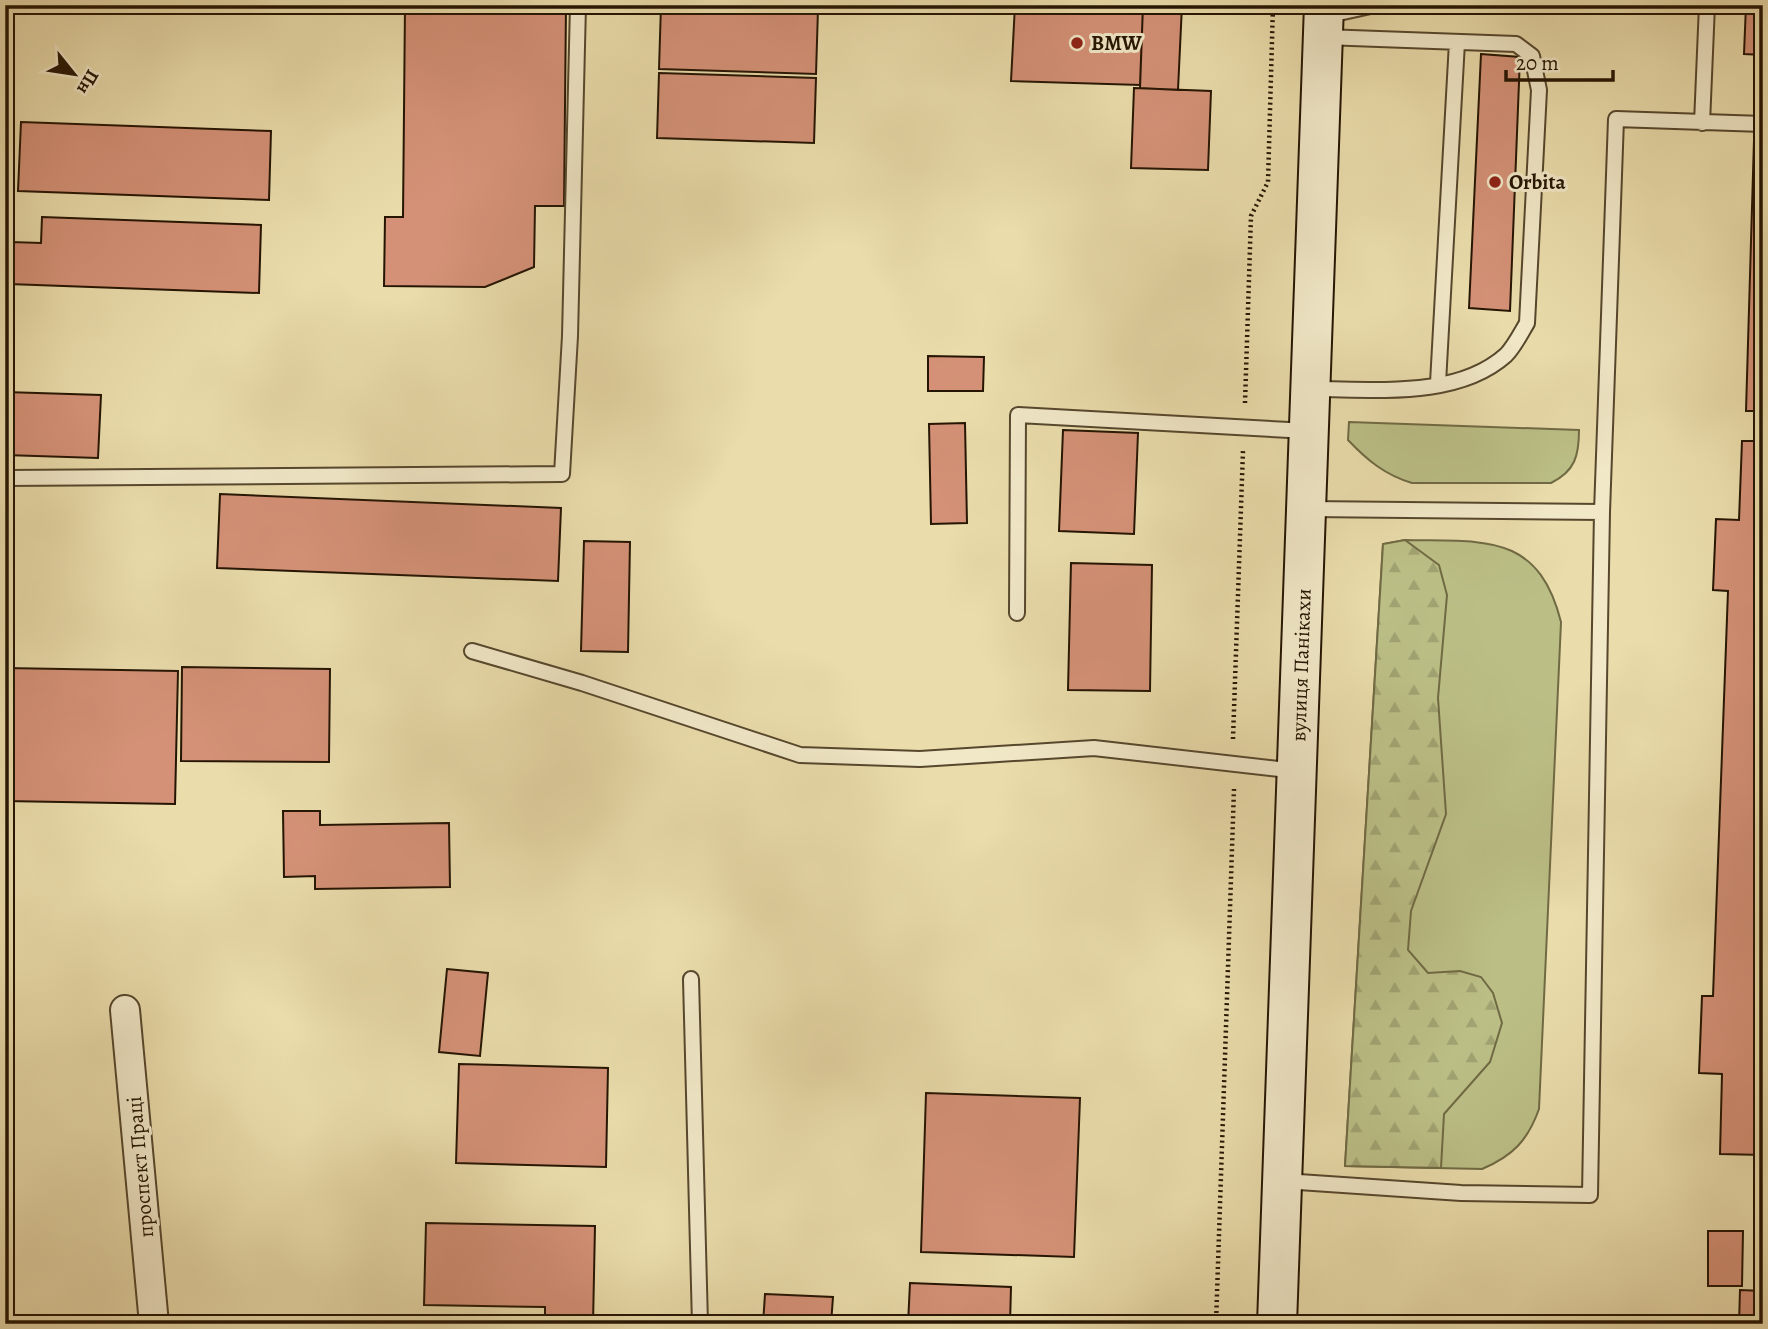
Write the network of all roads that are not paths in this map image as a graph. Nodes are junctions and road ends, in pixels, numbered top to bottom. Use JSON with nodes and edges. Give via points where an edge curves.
{"nodes":[{"id":1,"x":578,"y":5,"type":"edge"},
{"id":2,"x":1375,"y":5,"type":"edge"},
{"id":3,"x":1707,"y":5,"type":"edge"},
{"id":4,"x":1324,"y":20,"type":"edge"},
{"id":5,"x":1457,"y":42,"type":"junction"},
{"id":6,"x":1702,"y":122,"type":"junction"},
{"id":7,"x":1763,"y":124,"type":"edge"},
{"id":8,"x":1438,"y":383,"type":"junction"},
{"id":9,"x":1311,"y":389,"type":"junction"},
{"id":10,"x":1309,"y":431,"type":"junction"},
{"id":11,"x":5,"y":478,"type":"edge"},
{"id":12,"x":1306,"y":509,"type":"junction"},
{"id":13,"x":1602,"y":512,"type":"junction"},
{"id":14,"x":1017,"y":613,"type":"dead end"},
{"id":15,"x":472,"y":651,"type":"dead end"},
{"id":16,"x":1298,"y":771,"type":"junction"},
{"id":17,"x":691,"y":979,"type":"dead end"},
{"id":18,"x":125,"y":1010,"type":"dead end"},
{"id":19,"x":1284,"y":1181,"type":"junction"},
{"id":20,"x":154,"y":1324,"type":"edge"},
{"id":21,"x":700,"y":1324,"type":"edge"},
{"id":22,"x":1277,"y":1324,"type":"edge"}],
"edges":[{"from":1,"to":11,"type":"lane","via":[[562,474]]},
{"from":2,"to":4,"type":"lane"},
{"from":3,"to":6,"type":"lane"},
{"from":4,"to":5,"type":"lane"},
{"from":4,"to":9,"type":"street","name":"вулиця Панікахи"},
{"from":5,"to":8,"type":"lane"},
{"from":5,"to":8,"type":"lane","via":[[1516,44],[1532,55],[1539,90],[1528,309],[1527,323],[1506,354],[1466,378]]},
{"from":6,"to":7,"type":"lane"},
{"from":6,"to":13,"type":"lane","via":[[1616,119]]},
{"from":8,"to":9,"type":"lane"},
{"from":9,"to":10,"type":"street","name":"вулиця Панікахи"},
{"from":10,"to":12,"type":"street","name":"вулиця Панікахи"},
{"from":10,"to":14,"type":"lane","via":[[1018,415]]},
{"from":12,"to":13,"type":"lane"},
{"from":12,"to":16,"type":"street","name":"вулиця Панікахи"},
{"from":13,"to":19,"type":"lane","via":[[1590,1195],[1461,1193]]},
{"from":15,"to":16,"type":"lane","via":[[800,755],[920,759],[1094,748]]},
{"from":16,"to":19,"type":"street","name":"вулиця Панікахи"},
{"from":17,"to":21,"type":"lane"},
{"from":18,"to":20,"type":"street","name":"проспект Праці"},
{"from":19,"to":22,"type":"street","name":"вулиця Панікахи"}]}
